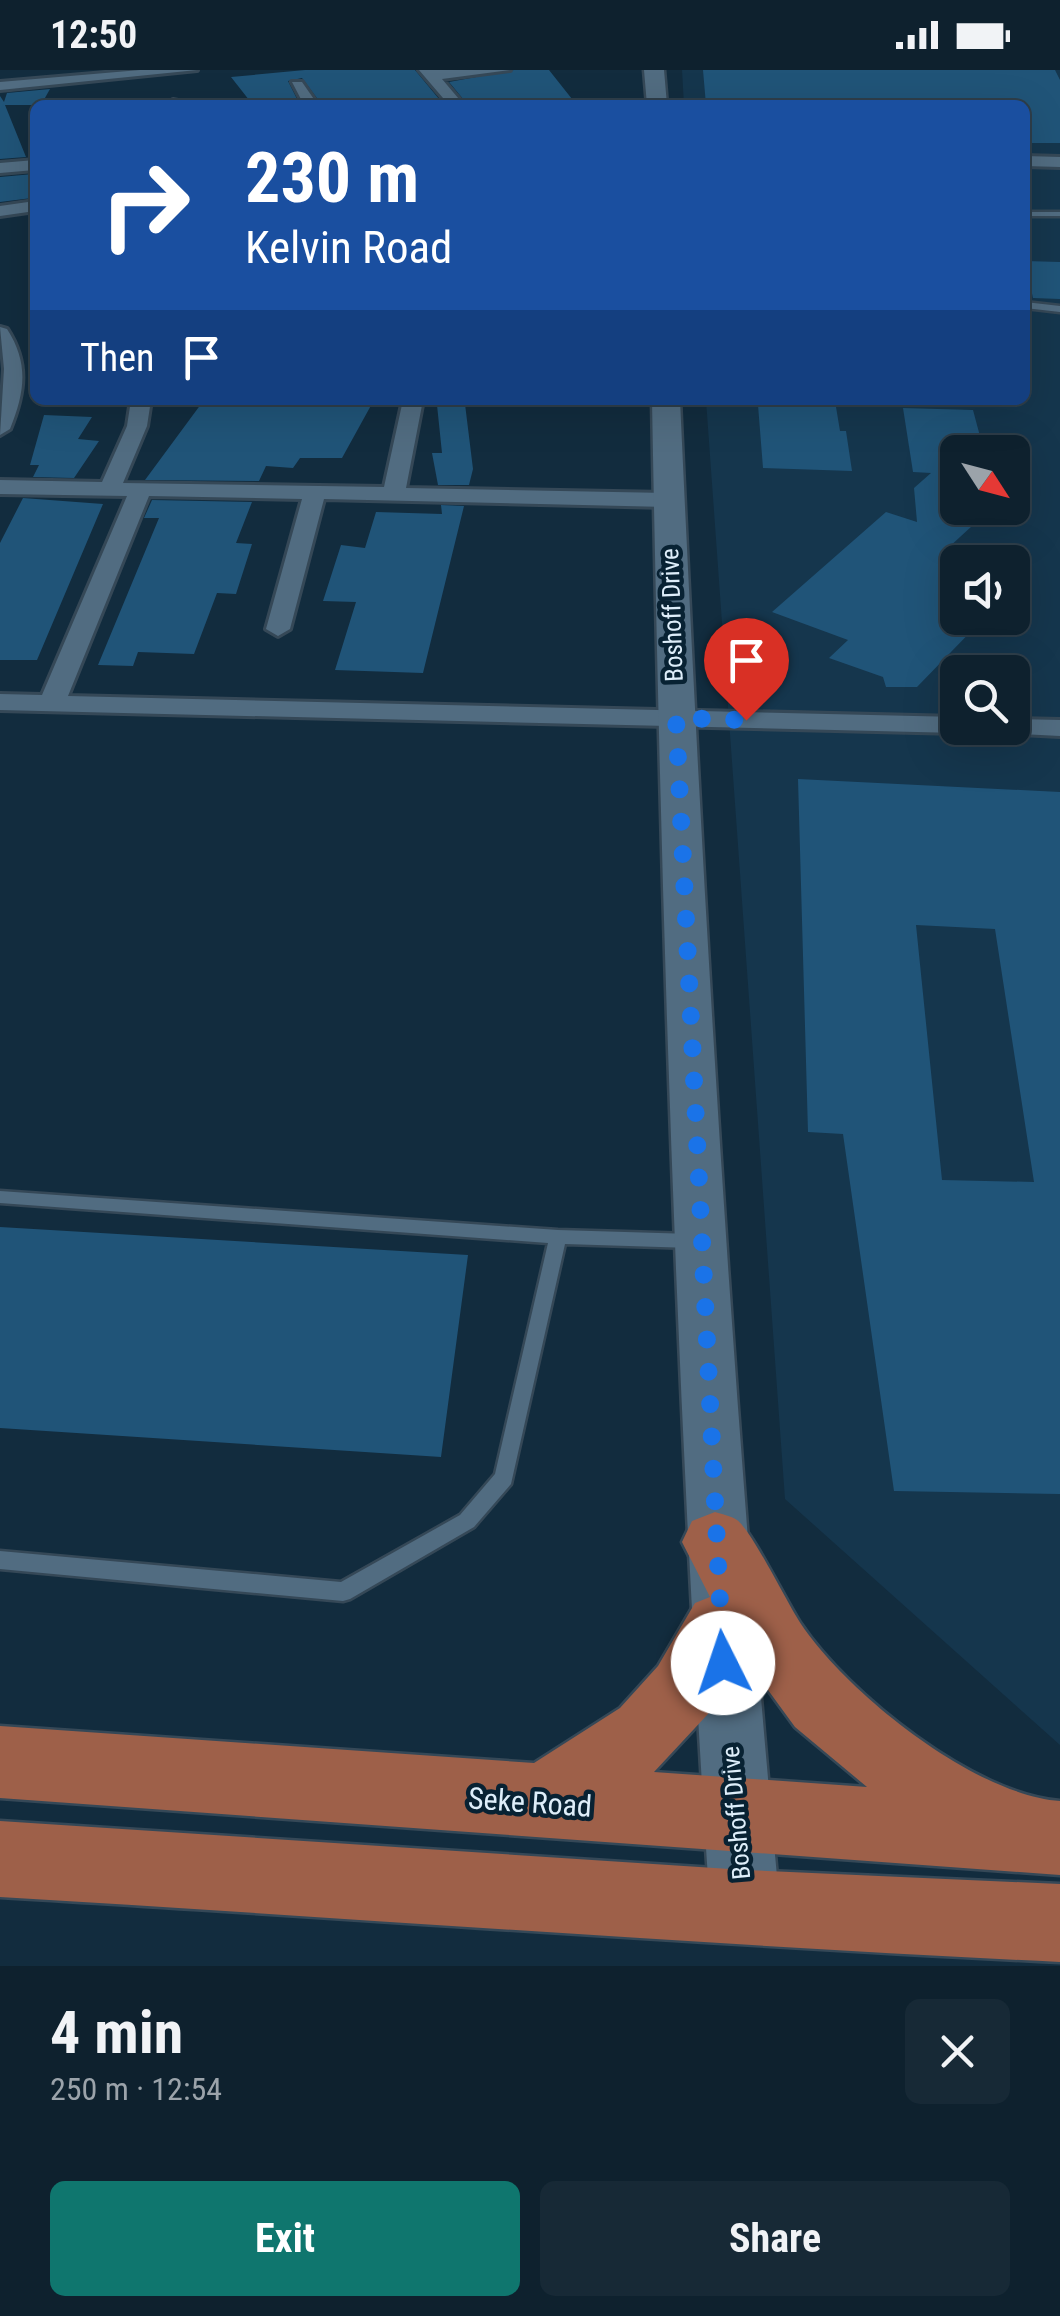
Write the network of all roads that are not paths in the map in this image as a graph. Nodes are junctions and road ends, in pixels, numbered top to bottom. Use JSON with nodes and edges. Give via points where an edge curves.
{"nodes":[{"id":1,"x":190,"y":70,"type":"edge"},
{"id":2,"x":503,"y":70,"type":"edge"},
{"id":3,"x":654,"y":70,"type":"edge"},
{"id":4,"x":429,"y":73,"type":"edge"},
{"id":5,"x":0,"y":86,"type":"edge"},
{"id":6,"x":297,"y":86,"type":"dead end"},
{"id":7,"x":307,"y":100,"type":"edge"},
{"id":8,"x":453,"y":100,"type":"edge"},
{"id":9,"x":657,"y":100,"type":"edge"},
{"id":10,"x":1030,"y":162,"type":"edge"},
{"id":11,"x":1060,"y":162,"type":"edge"},
{"id":12,"x":30,"y":165,"type":"edge"},
{"id":13,"x":0,"y":168,"type":"edge"},
{"id":14,"x":30,"y":207,"type":"edge"},
{"id":15,"x":0,"y":211,"type":"edge"},
{"id":16,"x":1030,"y":214,"type":"edge"},
{"id":17,"x":1060,"y":214,"type":"edge"},
{"id":18,"x":1030,"y":305,"type":"edge"},
{"id":19,"x":1060,"y":309,"type":"edge"},
{"id":20,"x":0,"y":333,"type":"edge"},
{"id":21,"x":140,"y":405,"type":"edge"},
{"id":22,"x":411,"y":405,"type":"edge"},
{"id":23,"x":666,"y":405,"type":"edge"},
{"id":24,"x":0,"y":430,"type":"edge"},
{"id":25,"x":0,"y":486,"type":"edge"},
{"id":26,"x":110,"y":488,"type":"junction"},
{"id":27,"x":141,"y":490,"type":"junction"},
{"id":28,"x":315,"y":492,"type":"junction"},
{"id":29,"x":394,"y":494,"type":"junction"},
{"id":30,"x":667,"y":500,"type":"junction"},
{"id":31,"x":278,"y":629,"type":"dead end"},
{"id":32,"x":0,"y":702,"type":"edge"},
{"id":33,"x":52,"y":702,"type":"junction"},
{"id":34,"x":676,"y":718,"type":"junction"},
{"id":35,"x":940,"y":725,"type":"edge"},
{"id":36,"x":1030,"y":727,"type":"edge"},
{"id":37,"x":1060,"y":728,"type":"edge"},
{"id":38,"x":0,"y":1197,"type":"edge"},
{"id":39,"x":558,"y":1237,"type":"junction"},
{"id":40,"x":701,"y":1242,"type":"junction"},
{"id":41,"x":715,"y":1542,"type":"junction"},
{"id":42,"x":0,"y":1560,"type":"edge"},
{"id":43,"x":720,"y":1626,"type":"junction"},
{"id":44,"x":0,"y":1762,"type":"edge"},
{"id":45,"x":536,"y":1803,"type":"junction"},
{"id":46,"x":736,"y":1813,"type":"junction"},
{"id":47,"x":1038,"y":1836,"type":"edge"},
{"id":48,"x":0,"y":1859,"type":"edge"},
{"id":49,"x":745,"y":1908,"type":"junction"},
{"id":50,"x":1060,"y":1922,"type":"edge"}],
"edges":[{"from":1,"to":5,"type":"street"},
{"from":2,"to":4,"type":"street"},
{"from":3,"to":9,"type":"main road"},
{"from":4,"to":8,"type":"street"},
{"from":6,"to":7,"type":"street"},
{"from":10,"to":11,"type":"street"},
{"from":12,"to":13,"type":"street"},
{"from":14,"to":15,"type":"street"},
{"from":16,"to":17,"type":"lane"},
{"from":18,"to":19,"type":"lane"},
{"from":20,"to":24,"type":"street","via":[[14,353],[15,393]]},
{"from":21,"to":26,"type":"street"},
{"from":22,"to":29,"type":"street"},
{"from":23,"to":30,"type":"main road","name":"Boshoff Drive"},
{"from":25,"to":26,"type":"street"},
{"from":26,"to":27,"type":"street"},
{"from":27,"to":28,"type":"street"},
{"from":27,"to":33,"type":"street"},
{"from":28,"to":29,"type":"street"},
{"from":28,"to":31,"type":"street"},
{"from":29,"to":30,"type":"street"},
{"from":30,"to":34,"type":"main road","name":"Boshoff Drive"},
{"from":32,"to":33,"type":"street"},
{"from":33,"to":34,"type":"street"},
{"from":34,"to":35,"type":"street"},
{"from":34,"to":40,"type":"main road","name":"Boshoff Drive"},
{"from":36,"to":37,"type":"street"},
{"from":38,"to":39,"type":"lane"},
{"from":39,"to":40,"type":"lane"},
{"from":39,"to":42,"type":"lane","via":[[504,1478],[467,1521],[344,1592]]},
{"from":40,"to":41,"type":"main road","name":"Boshoff Drive"},
{"from":41,"to":43,"type":"main road","name":"Boshoff Drive"},
{"from":41,"to":47,"type":"main road","via":[[800,1680],[846,1724],[913,1776]]},
{"from":43,"to":45,"type":"main road","via":[[692,1681],[656,1728]]},
{"from":43,"to":46,"type":"main road","name":"Boshoff Drive"},
{"from":44,"to":45,"type":"main road","name":"Seke Road"},
{"from":45,"to":46,"type":"main road","name":"Seke Road"},
{"from":46,"to":47,"type":"main road","name":"Seke Road"},
{"from":46,"to":49,"type":"main road","name":"Boshoff Drive"},
{"from":48,"to":49,"type":"main road"},
{"from":49,"to":50,"type":"main road"}]}
